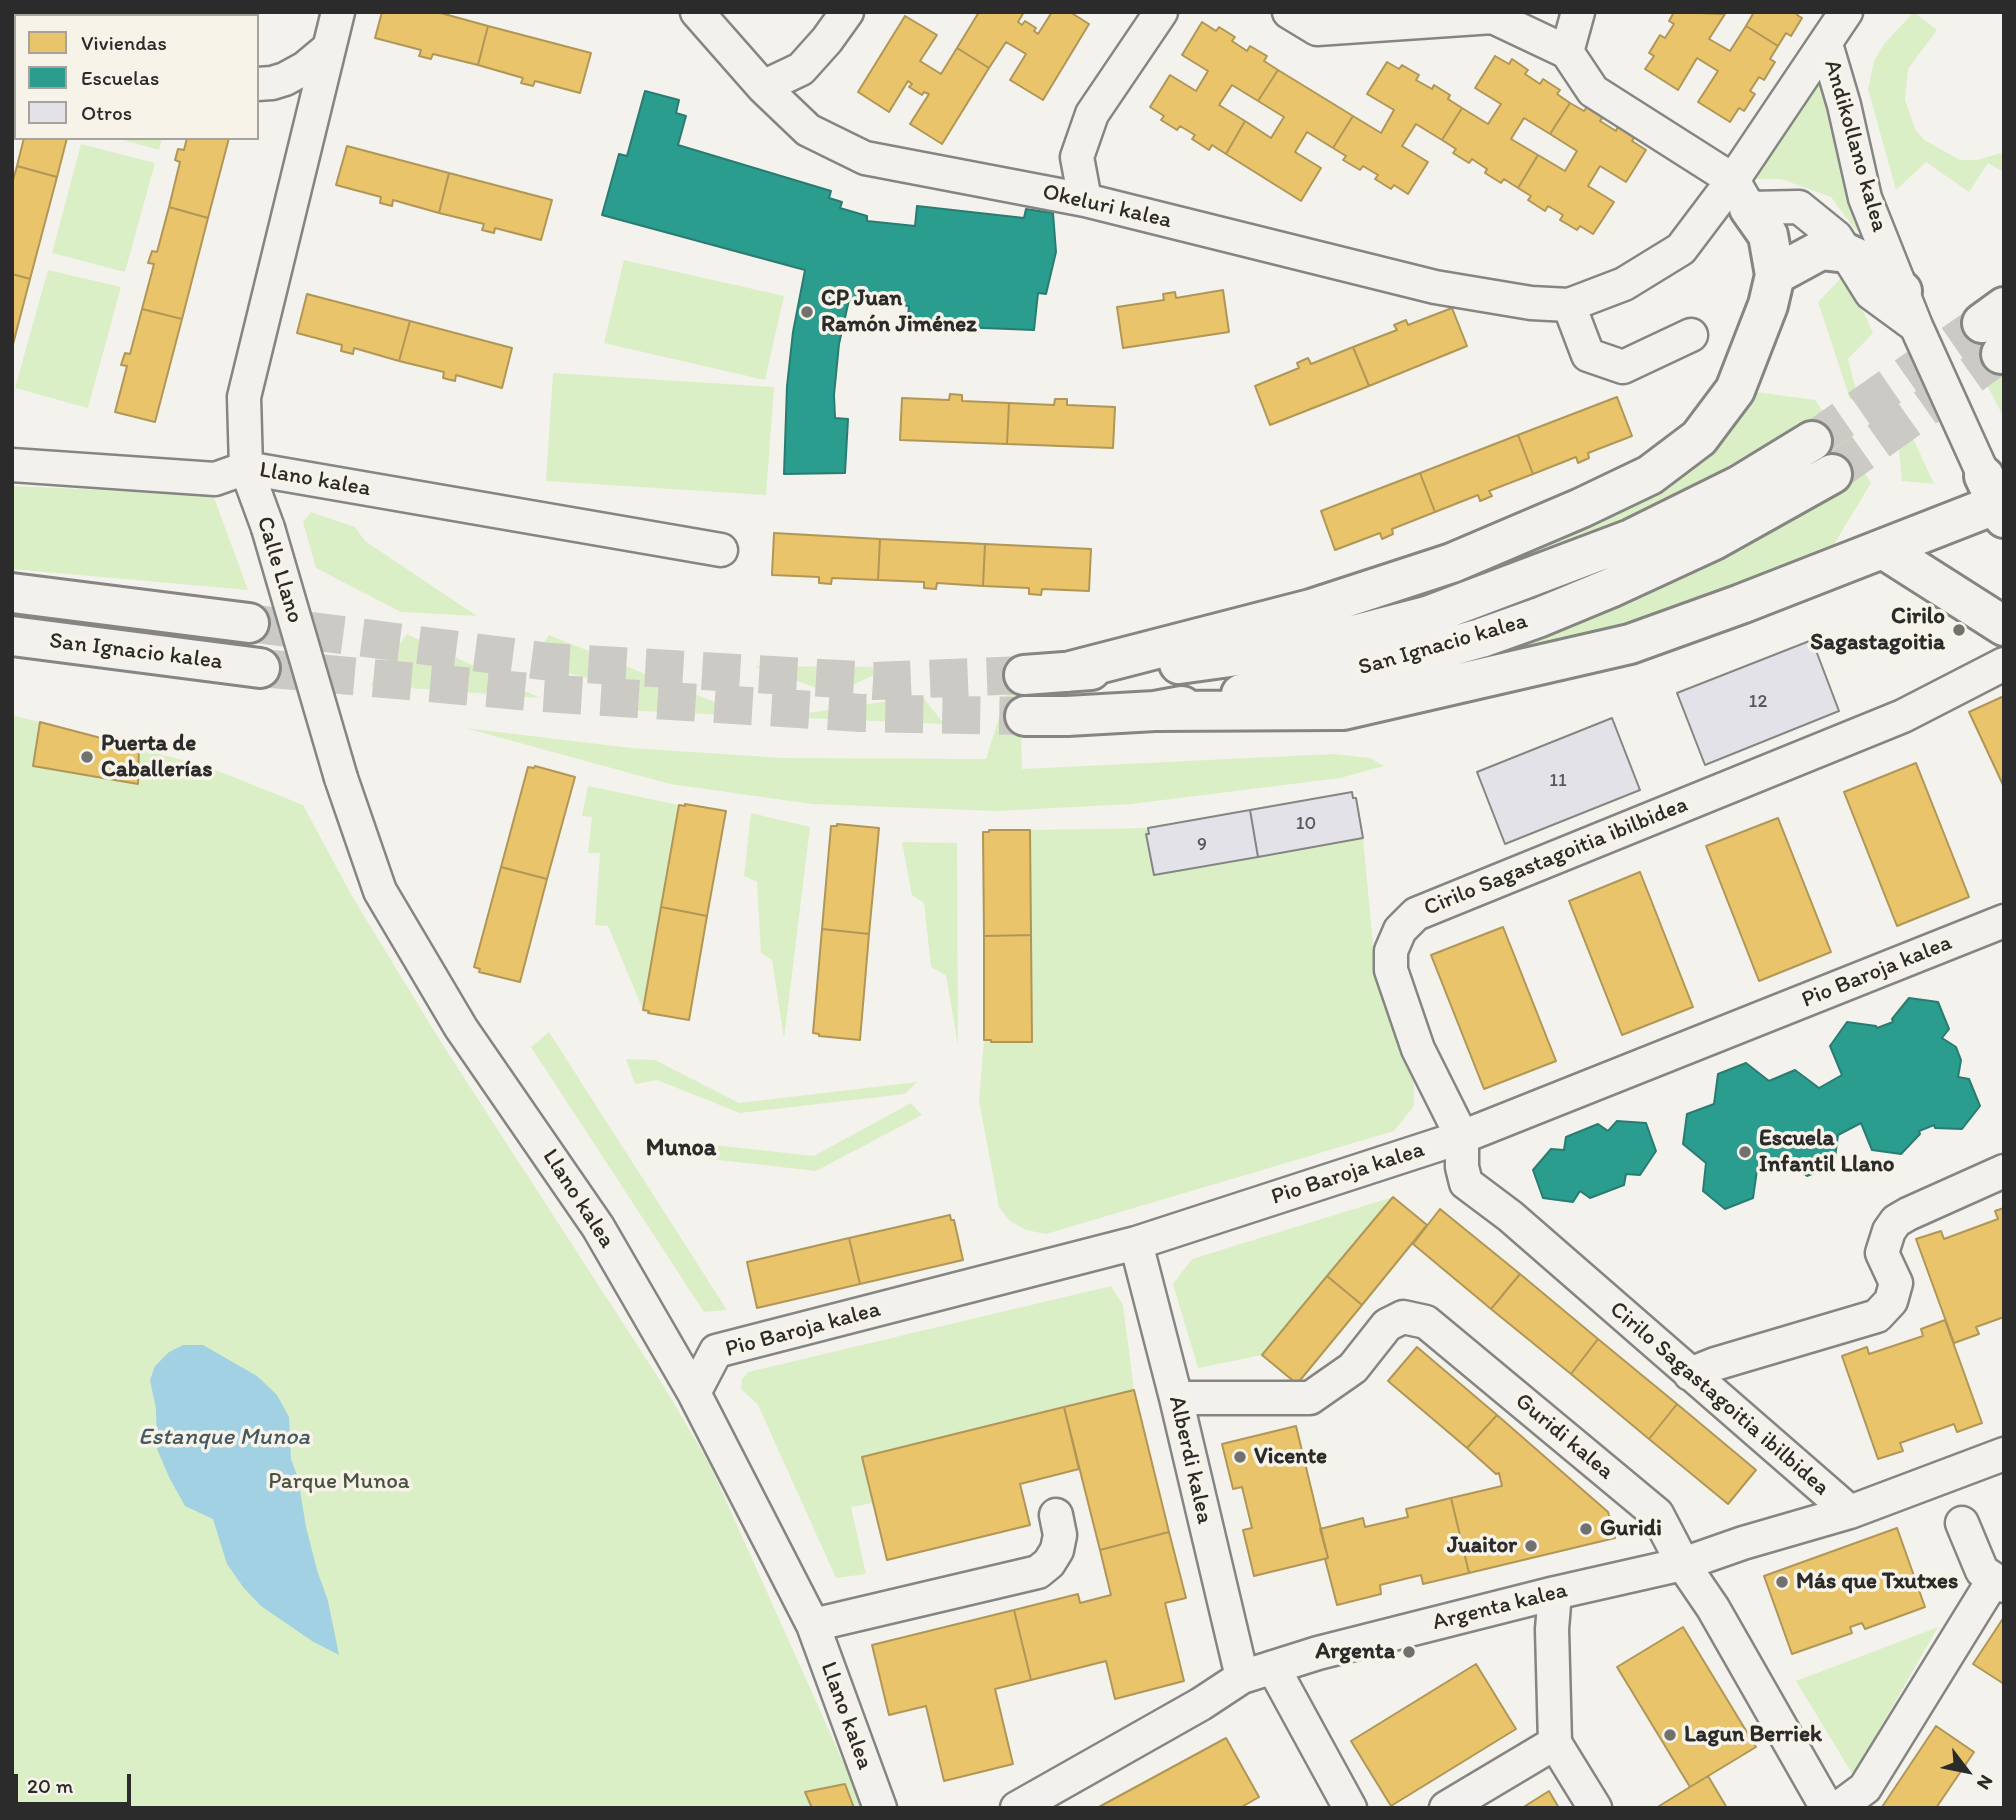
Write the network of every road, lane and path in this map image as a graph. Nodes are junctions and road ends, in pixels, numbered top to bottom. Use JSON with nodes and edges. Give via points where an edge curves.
{"nodes":[{"id":1,"x":338,"y":12,"type":"edge"},
{"id":2,"x":697,"y":12,"type":"edge"},
{"id":3,"x":847,"y":12,"type":"edge"},
{"id":4,"x":1161,"y":12,"type":"edge"},
{"id":5,"x":1289,"y":12,"type":"edge"},
{"id":6,"x":1578,"y":12,"type":"edge"},
{"id":7,"x":1846,"y":12,"type":"edge"},
{"id":8,"x":1826,"y":44,"type":"junction"},
{"id":9,"x":329,"y":48,"type":"junction"},
{"id":10,"x":1567,"y":52,"type":"junction"},
{"id":11,"x":259,"y":84,"type":"edge"},
{"id":12,"x":762,"y":87,"type":"junction"},
{"id":13,"x":1741,"y":194,"type":"junction"},
{"id":14,"x":1085,"y":200,"type":"junction"},
{"id":15,"x":1846,"y":253,"type":"junction"},
{"id":16,"x":1775,"y":275,"type":"junction"},
{"id":17,"x":1902,"y":291,"type":"junction"},
{"id":18,"x":1569,"y":305,"type":"junction"},
{"id":19,"x":1916,"y":326,"type":"junction"},
{"id":20,"x":1690,"y":335,"type":"dead end"},
{"id":21,"x":1812,"y":441,"type":"tunnel mouth"},
{"id":22,"x":12,"y":465,"type":"edge"},
{"id":23,"x":246,"y":468,"type":"junction"},
{"id":24,"x":1832,"y":474,"type":"tunnel mouth"},
{"id":25,"x":1995,"y":499,"type":"edge"},
{"id":26,"x":1883,"y":549,"type":"junction"},
{"id":27,"x":721,"y":550,"type":"dead end"},
{"id":28,"x":12,"y":593,"type":"edge"},
{"id":29,"x":248,"y":623,"type":"tunnel mouth"},
{"id":30,"x":2004,"y":626,"type":"edge"},
{"id":31,"x":12,"y":636,"type":"edge"},
{"id":32,"x":2004,"y":664,"type":"edge"},
{"id":33,"x":260,"y":668,"type":"tunnel mouth"},
{"id":34,"x":1067,"y":672,"type":"junction"},
{"id":35,"x":1024,"y":675,"type":"tunnel mouth"},
{"id":36,"x":1155,"y":711,"type":"junction"},
{"id":37,"x":1025,"y":716,"type":"tunnel mouth"},
{"id":38,"x":341,"y":778,"type":"joint"},
{"id":39,"x":2004,"y":921,"type":"edge"},
{"id":40,"x":1462,"y":1137,"type":"junction"},
{"id":41,"x":2004,"y":1171,"type":"edge"},
{"id":42,"x":1136,"y":1243,"type":"junction"},
{"id":43,"x":1690,"y":1374,"type":"junction"},
{"id":44,"x":694,"y":1392,"type":"junction"},
{"id":45,"x":1176,"y":1398,"type":"junction"},
{"id":46,"x":2004,"y":1454,"type":"edge"},
{"id":47,"x":1850,"y":1513,"type":"junction"},
{"id":48,"x":1056,"y":1514,"type":"dead end"},
{"id":49,"x":1962,"y":1523,"type":"dead end"},
{"id":50,"x":1742,"y":1543,"type":"junction"},
{"id":51,"x":1683,"y":1564,"type":"junction"},
{"id":52,"x":1999,"y":1582,"type":"edge"},
{"id":53,"x":1555,"y":1592,"type":"junction"},
{"id":54,"x":1713,"y":1608,"type":"junction"},
{"id":55,"x":813,"y":1625,"type":"junction"},
{"id":56,"x":1273,"y":1667,"type":"junction"},
{"id":57,"x":1242,"y":1677,"type":"junction"},
{"id":58,"x":1555,"y":1743,"type":"junction"},
{"id":59,"x":1338,"y":1803,"type":"edge"},
{"id":60,"x":880,"y":1808,"type":"edge"},
{"id":61,"x":1017,"y":1808,"type":"edge"},
{"id":62,"x":1446,"y":1808,"type":"edge"},
{"id":63,"x":1595,"y":1808,"type":"edge"},
{"id":64,"x":1827,"y":1808,"type":"edge"},
{"id":65,"x":1838,"y":1808,"type":"edge"}],
"edges":[{"from":1,"to":9,"type":"street","name":"Llano kalea"},
{"from":2,"to":12,"type":"street","name":"Okeluri kalea"},
{"from":3,"to":12,"type":"street","via":[[801,69]]},
{"from":4,"to":14,"type":"street","via":[[1092,114],[1077,157]]},
{"from":5,"to":10,"type":"street","via":[[1317,29],[1493,17]]},
{"from":6,"to":10,"type":"street"},
{"from":7,"to":8,"type":"street","name":"Okeluri kalea"},
{"from":8,"to":13,"type":"street","name":"Okeluri kalea"},
{"from":8,"to":17,"type":"street","name":"Andikollano kalea","via":[[1865,198]]},
{"from":9,"to":11,"type":"street","via":[[285,79]]},
{"from":9,"to":23,"type":"street","name":"Llano kalea","via":[[244,397]]},
{"from":10,"to":13,"type":"street","via":[[1593,91]]},
{"from":12,"to":14,"type":"street","name":"Okeluri kalea","via":[[808,130],[865,158]]},
{"from":13,"to":15,"type":"street","name":"Andikollano kalea","via":[[1799,206],[1836,237]]},
{"from":13,"to":16,"type":"main road","via":[[1768,235]]},
{"from":13,"to":18,"type":"street","name":"Okeluri kalea","via":[[1681,249],[1624,284]]},
{"from":14,"to":18,"type":"street","name":"Okeluri kalea","via":[[1435,287]]},
{"from":15,"to":16,"type":"main road","via":[[1821,250]]},
{"from":15,"to":17,"type":"main road","via":[[1875,267]]},
{"from":15,"to":19,"type":"street","name":"Andikollano kalea","via":[[1871,293]]},
{"from":16,"to":34,"type":"main road","via":[[1735,390],[1699,438],[1650,475],[1452,563],[1311,609]]},
{"from":17,"to":19,"type":"street","name":"Andikollano kalea"},
{"from":18,"to":20,"type":"street","via":[[1588,355],[1623,367]]},
{"from":19,"to":25,"type":"street","name":"Andikollano kalea"},
{"from":21,"to":34,"type":"main road","name":"San Ignacio kalea","via":[[1740,485],[1631,539],[1427,616],[1281,650]]},
{"from":22,"to":23,"type":"street","via":[[215,479]]},
{"from":23,"to":27,"type":"street","name":"Llano kalea"},
{"from":23,"to":38,"type":"street","name":"Calle Llano","bridge":true},
{"from":24,"to":36,"type":"main road","name":"San Ignacio kalea","via":[[1663,565],[1540,617],[1349,673]]},
{"from":25,"to":26,"type":"main road"},
{"from":26,"to":30,"type":"main road"},
{"from":26,"to":36,"type":"main road","via":[[1630,644],[1343,710]]},
{"from":28,"to":29,"type":"main road","name":"San Ignacio kalea"},
{"from":31,"to":33,"type":"main road","name":"San Ignacio kalea"},
{"from":32,"to":40,"type":"street","name":"Cirilo Sagastagoitia ibilbidea","via":[[1903,716],[1416,914],[1400,930],[1391,951],[1391,970],[1418,1049]]},
{"from":34,"to":35,"type":"main road","name":"San Ignacio kalea"},
{"from":36,"to":37,"type":"main road","name":"San Ignacio kalea"},
{"from":38,"to":44,"type":"street","name":"Llano kalea","via":[[380,891],[461,1028],[598,1227]]},
{"from":39,"to":40,"type":"street","name":"Pio Baroja kalea"},
{"from":40,"to":42,"type":"street","name":"Pio Baroja kalea"},
{"from":40,"to":43,"type":"street","name":"Cirilo Sagastagoitia ibilbidea","via":[[1466,1183]]},
{"from":41,"to":43,"type":"street","via":[[1896,1221],[1882,1253],[1896,1283],[1891,1301],[1877,1315]]},
{"from":42,"to":44,"type":"street","name":"Pio Baroja kalea","via":[[716,1351]]},
{"from":42,"to":45,"type":"street","name":"Alberdi kalea"},
{"from":43,"to":47,"type":"street","name":"Cirilo Sagastagoitia ibilbidea"},
{"from":44,"to":55,"type":"street","name":"Llano kalea"},
{"from":45,"to":51,"type":"street","name":"Guridi kalea","via":[[1310,1398],[1353,1368],[1387,1325],[1403,1317],[1426,1322],[1657,1514]]},
{"from":45,"to":57,"type":"street","name":"Alberdi kalea"},
{"from":46,"to":47,"type":"street","name":"Argenta kalea"},
{"from":47,"to":50,"type":"street","name":"Argenta kalea"},
{"from":48,"to":55,"type":"street","via":[[1057,1550],[1038,1572]]},
{"from":49,"to":52,"type":"street","via":[[1982,1571]]},
{"from":50,"to":51,"type":"street","name":"Argenta kalea"},
{"from":50,"to":54,"type":"street","via":[[1722,1566]]},
{"from":51,"to":53,"type":"street","name":"Argenta kalea"},
{"from":51,"to":54,"type":"street","name":"Guridi kalea"},
{"from":52,"to":65,"type":"street","via":[[1865,1788]]},
{"from":53,"to":56,"type":"street","name":"Argenta kalea"},
{"from":53,"to":58,"type":"street"},
{"from":54,"to":64,"type":"street","name":"Guridi kalea"},
{"from":55,"to":60,"type":"street","name":"Llano kalea"},
{"from":56,"to":57,"type":"street","name":"Argenta kalea"},
{"from":56,"to":59,"type":"street"},
{"from":57,"to":61,"type":"street","name":"Argenta kalea"},
{"from":58,"to":62,"type":"street"},
{"from":58,"to":63,"type":"street"}]}
